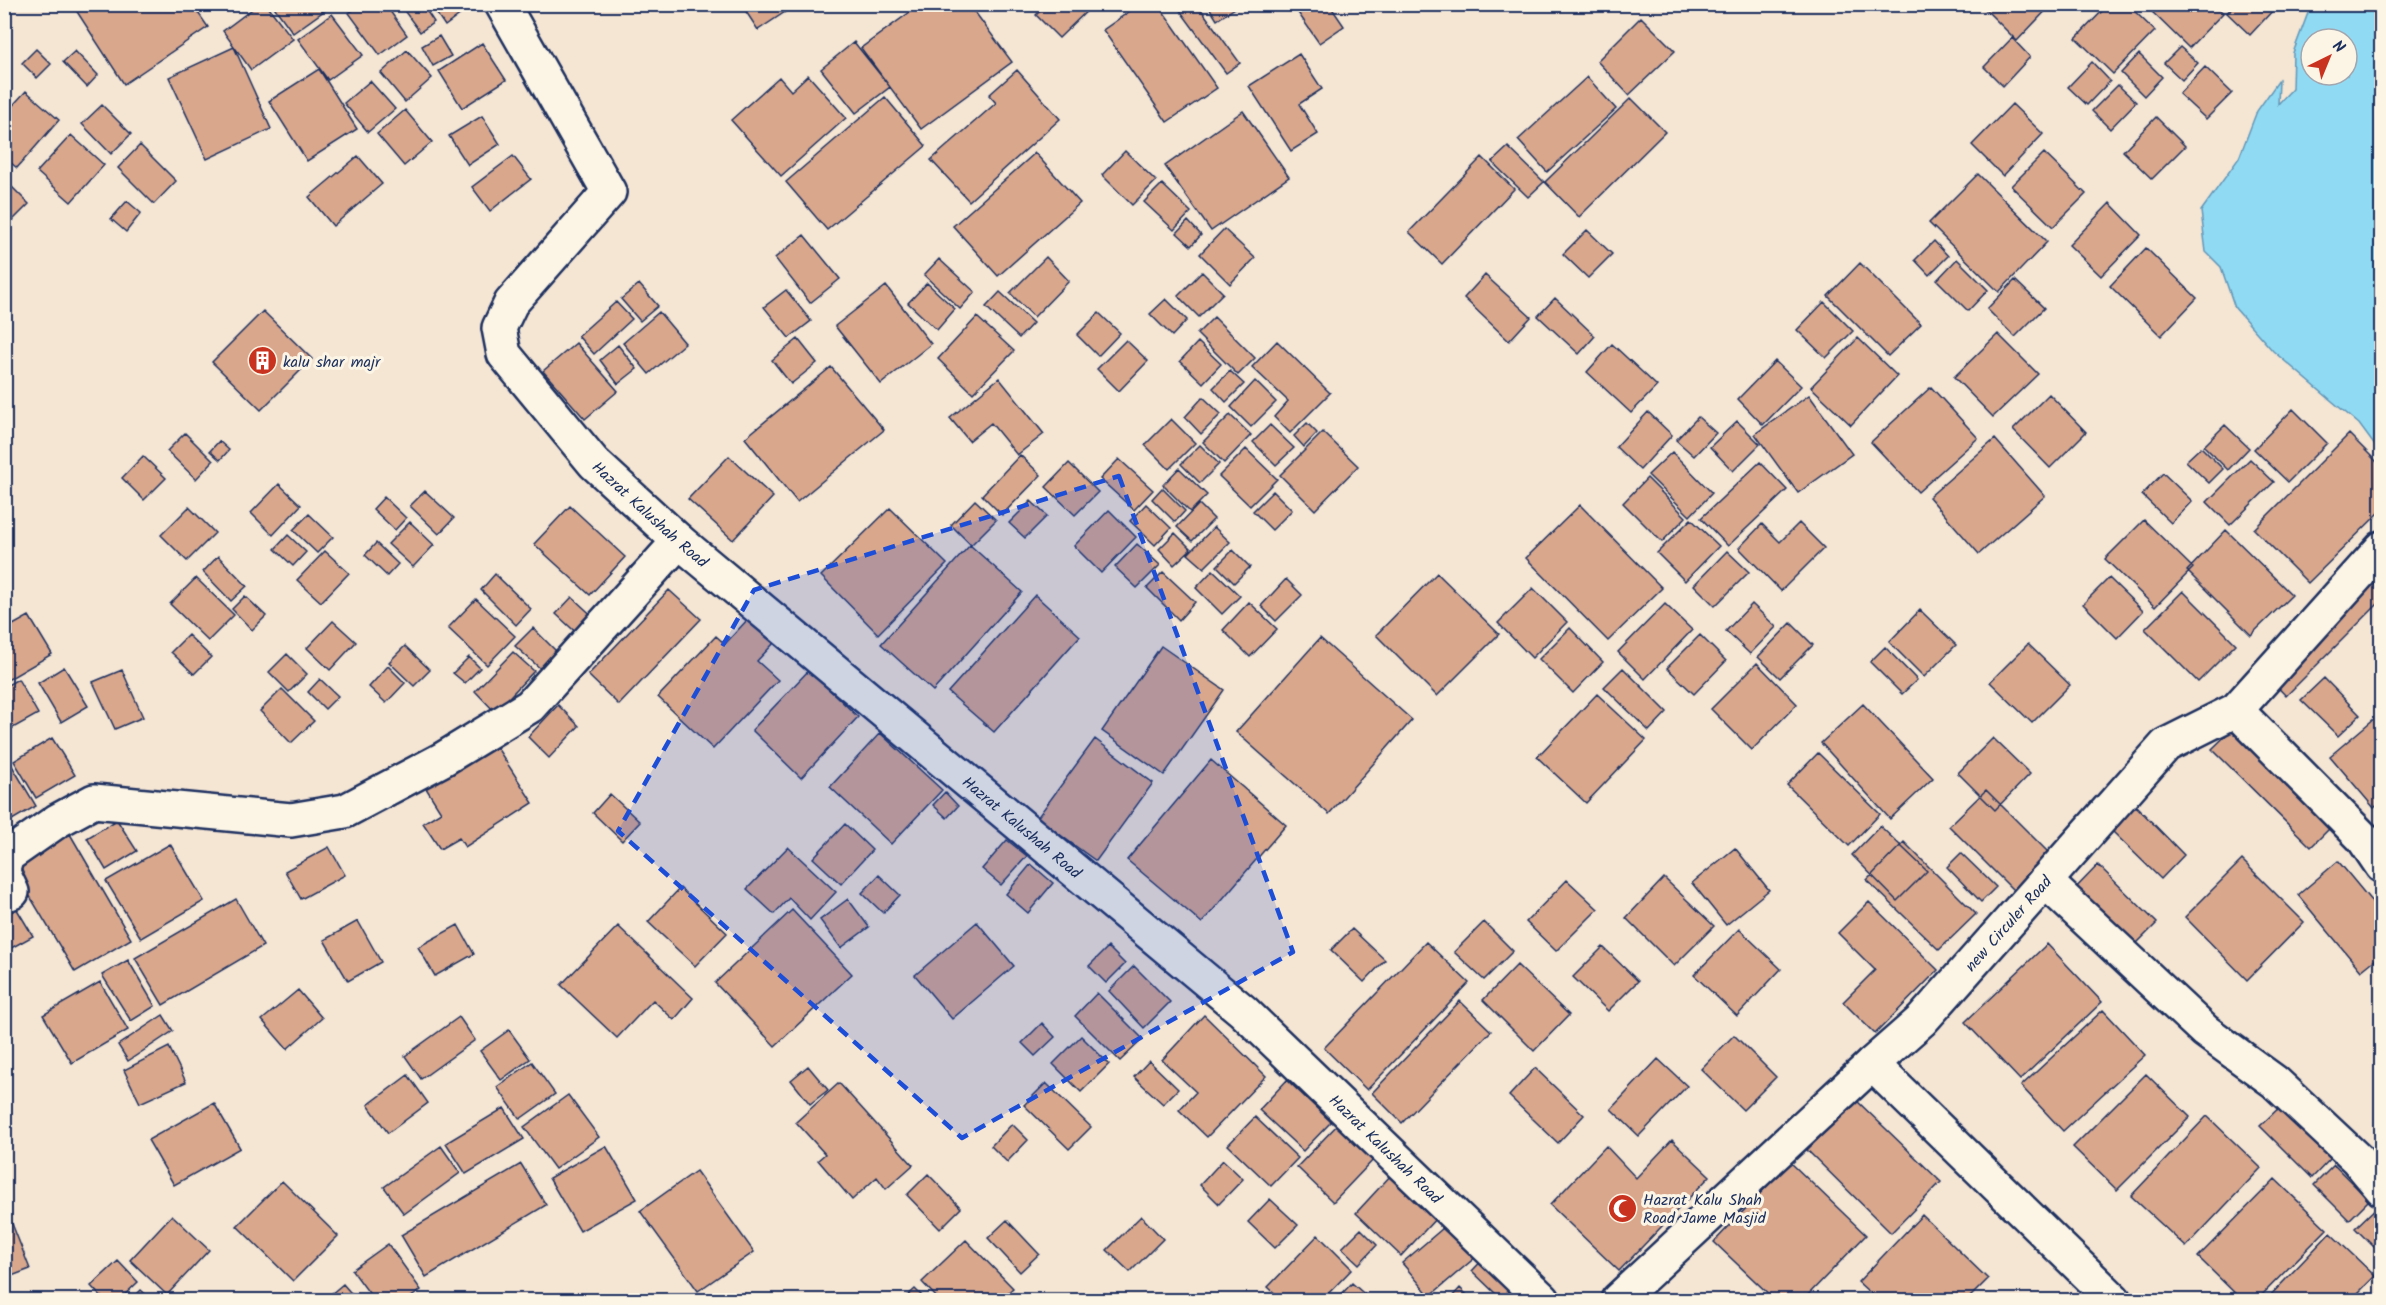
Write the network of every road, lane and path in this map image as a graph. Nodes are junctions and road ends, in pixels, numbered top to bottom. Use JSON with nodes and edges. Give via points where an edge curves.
{"nodes":[{"id":1,"x":502,"y":4,"type":"edge"},
{"id":2,"x":679,"y":541,"type":"junction"},
{"id":3,"x":2382,"y":548,"type":"edge"},
{"id":4,"x":2236,"y":710,"type":"junction"},
{"id":5,"x":4,"y":866,"type":"edge"},
{"id":6,"x":2382,"y":866,"type":"edge"},
{"id":7,"x":4,"y":875,"type":"edge"},
{"id":8,"x":2045,"y":881,"type":"junction"},
{"id":9,"x":4,"y":895,"type":"edge"},
{"id":10,"x":1872,"y":1064,"type":"junction"},
{"id":11,"x":2382,"y":1189,"type":"edge"},
{"id":12,"x":1543,"y":1300,"type":"edge"},
{"id":13,"x":1618,"y":1300,"type":"edge"},
{"id":14,"x":2114,"y":1300,"type":"edge"}],
"edges":[{"from":1,"to":2,"type":"street","name":"Hazrat Kalushah Road","via":[[609,192],[511,303],[500,328],[504,354],[594,463]]},
{"from":2,"to":5,"type":"street","via":[[530,706],[443,759],[345,811],[291,820],[94,801],[7,856]]},
{"from":2,"to":12,"type":"street","name":"Hazrat Kalushah Road","via":[[1243,1011]]},
{"from":3,"to":4,"type":"street","name":"new Circuler Road"},
{"from":4,"to":6,"type":"street","via":[[2363,838]]},
{"from":4,"to":8,"type":"street","name":"new Circuler Road","via":[[2166,745]]},
{"from":7,"to":9,"type":"street","via":[[12,892]]},
{"from":8,"to":10,"type":"street","name":"new Circuler Road","via":[[1922,1020]]},
{"from":8,"to":11,"type":"street","via":[[2205,1031],[2275,1083],[2357,1159]]},
{"from":10,"to":13,"type":"street","name":"new Circuler Road"},
{"from":10,"to":14,"type":"street"}]}
